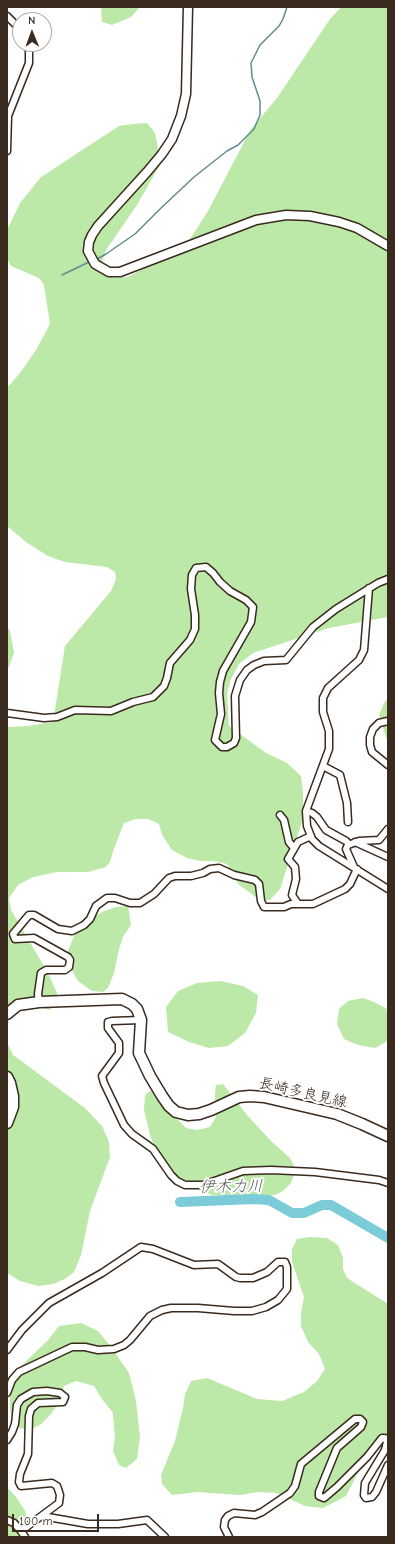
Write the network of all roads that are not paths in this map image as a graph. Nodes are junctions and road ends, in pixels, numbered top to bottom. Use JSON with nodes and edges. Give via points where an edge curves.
{"nodes":[{"id":1,"x":188,"y":7,"type":"edge"},
{"id":2,"x":29,"y":52,"type":"edge"},
{"id":3,"x":7,"y":151,"type":"edge"},
{"id":4,"x":388,"y":246,"type":"edge"},
{"id":5,"x":388,"y":579,"type":"edge"},
{"id":6,"x":369,"y":588,"type":"junction"},
{"id":7,"x":7,"y":713,"type":"edge"},
{"id":8,"x":388,"y":721,"type":"edge"},
{"id":9,"x":388,"y":765,"type":"edge"},
{"id":10,"x":323,"y":766,"type":"junction"},
{"id":11,"x":306,"y":811,"type":"junction"},
{"id":12,"x":280,"y":815,"type":"dead end"},
{"id":13,"x":348,"y":822,"type":"dead end"},
{"id":14,"x":388,"y":829,"type":"edge"},
{"id":15,"x":311,"y":836,"type":"junction"},
{"id":16,"x":352,"y":843,"type":"junction"},
{"id":17,"x":294,"y":848,"type":"junction"},
{"id":18,"x":388,"y":857,"type":"edge"},
{"id":19,"x":356,"y":868,"type":"junction"},
{"id":20,"x":388,"y":889,"type":"edge"},
{"id":21,"x":298,"y":904,"type":"junction"},
{"id":22,"x":39,"y":1002,"type":"junction"},
{"id":23,"x":7,"y":1014,"type":"edge"},
{"id":24,"x":141,"y":1020,"type":"junction"},
{"id":25,"x":7,"y":1077,"type":"edge"},
{"id":26,"x":7,"y":1123,"type":"edge"},
{"id":27,"x":388,"y":1136,"type":"edge"},
{"id":28,"x":388,"y":1183,"type":"edge"},
{"id":29,"x":7,"y":1350,"type":"edge"},
{"id":30,"x":7,"y":1393,"type":"edge"},
{"id":31,"x":7,"y":1440,"type":"edge"},
{"id":32,"x":388,"y":1465,"type":"edge"},
{"id":33,"x":42,"y":1516,"type":"junction"},
{"id":34,"x":7,"y":1520,"type":"edge"},
{"id":35,"x":22,"y":1531,"type":"junction"},
{"id":36,"x":25,"y":1537,"type":"edge"},
{"id":37,"x":165,"y":1537,"type":"edge"},
{"id":38,"x":229,"y":1537,"type":"edge"}],
"edges":[{"from":1,"to":4,"type":"street","via":[[186,94],[181,116],[172,139],[162,154],[92,235],[88,251],[95,264],[109,272],[120,272],[256,220],[286,215],[310,216],[339,222],[357,228]]},
{"from":2,"to":3,"type":"street","via":[[29,63],[8,116]]},
{"from":5,"to":6,"type":"street"},
{"from":6,"to":7,"type":"street","via":[[313,627],[286,660],[264,661],[247,670],[240,680],[235,696],[236,738],[234,743],[227,747],[222,747],[215,740],[221,714],[220,682],[223,672],[252,622],[253,607],[230,591],[206,567],[196,568],[192,575],[195,629],[190,640],[170,663],[164,686],[153,697],[111,711],[75,710],[57,717],[44,718]]},
{"from":6,"to":10,"type":"street","via":[[364,650],[359,660],[328,688],[323,698],[323,712],[329,731],[329,749]]},
{"from":8,"to":9,"type":"street","via":[[379,723],[373,729],[370,745],[372,752]]},
{"from":10,"to":11,"type":"street"},
{"from":10,"to":13,"type":"street","via":[[340,775],[347,803]]},
{"from":11,"to":15,"type":"street","via":[[306,826]]},
{"from":11,"to":16,"type":"street","via":[[317,817],[326,830]]},
{"from":12,"to":17,"type":"street","via":[[284,820],[289,842]]},
{"from":14,"to":16,"type":"street","via":[[379,840]]},
{"from":15,"to":17,"type":"street","via":[[298,842]]},
{"from":15,"to":19,"type":"street","via":[[319,846]]},
{"from":16,"to":18,"type":"street"},
{"from":16,"to":19,"type":"street","via":[[346,849]]},
{"from":17,"to":21,"type":"street","via":[[288,859],[295,867],[296,879],[292,895]]},
{"from":19,"to":20,"type":"street"},
{"from":19,"to":21,"type":"street","via":[[350,884],[345,889],[313,904]]},
{"from":21,"to":22,"type":"street","via":[[264,907],[256,880],[234,875],[219,868],[169,878],[154,894],[140,902],[130,903],[107,898],[96,906],[84,925],[72,931],[58,929],[34,915],[29,915],[13,934],[15,939],[34,938],[70,960],[70,967],[65,970],[46,970],[41,973]]},
{"from":22,"to":23,"type":"main road","via":[[18,1005]]},
{"from":22,"to":24,"type":"main road","via":[[122,998],[137,1009]]},
{"from":24,"to":27,"type":"main road","name":"長崎多良見線","via":[[139,1054],[162,1096],[176,1112],[199,1114],[239,1097],[264,1097],[352,1119]]},
{"from":24,"to":28,"type":"street","via":[[108,1022],[108,1028],[119,1043],[119,1053],[102,1076],[124,1125],[153,1149],[177,1181],[185,1185],[203,1185],[243,1171],[271,1170],[315,1172]]},
{"from":25,"to":26,"type":"main road","via":[[13,1096]]},
{"from":29,"to":30,"type":"street","via":[[22,1330],[49,1303],[141,1248],[153,1249],[194,1265],[218,1264],[240,1278],[253,1278],[267,1272],[278,1262],[285,1262],[287,1267],[288,1282],[284,1294],[266,1307],[252,1311],[191,1308],[162,1310],[150,1316],[124,1345],[114,1349],[98,1350],[72,1347],[19,1372],[12,1380]]},
{"from":31,"to":33,"type":"street","via":[[15,1424],[17,1405],[21,1399],[33,1392],[47,1390],[65,1397],[62,1402],[34,1405],[29,1416],[28,1454],[20,1474],[21,1486],[52,1483],[57,1486],[60,1495],[59,1504]]},
{"from":32,"to":38,"type":"street","via":[[376,1492],[372,1497],[366,1498],[365,1483],[385,1450],[387,1442],[382,1438],[337,1487],[324,1498],[319,1496],[337,1448],[361,1427],[363,1422],[355,1419],[301,1464],[295,1486],[290,1493],[255,1515],[234,1513],[228,1516],[224,1526]]},
{"from":33,"to":35,"type":"street"},
{"from":33,"to":37,"type":"street","via":[[88,1524],[118,1524],[147,1520]]},
{"from":34,"to":35,"type":"street"},
{"from":35,"to":36,"type":"street"}]}
